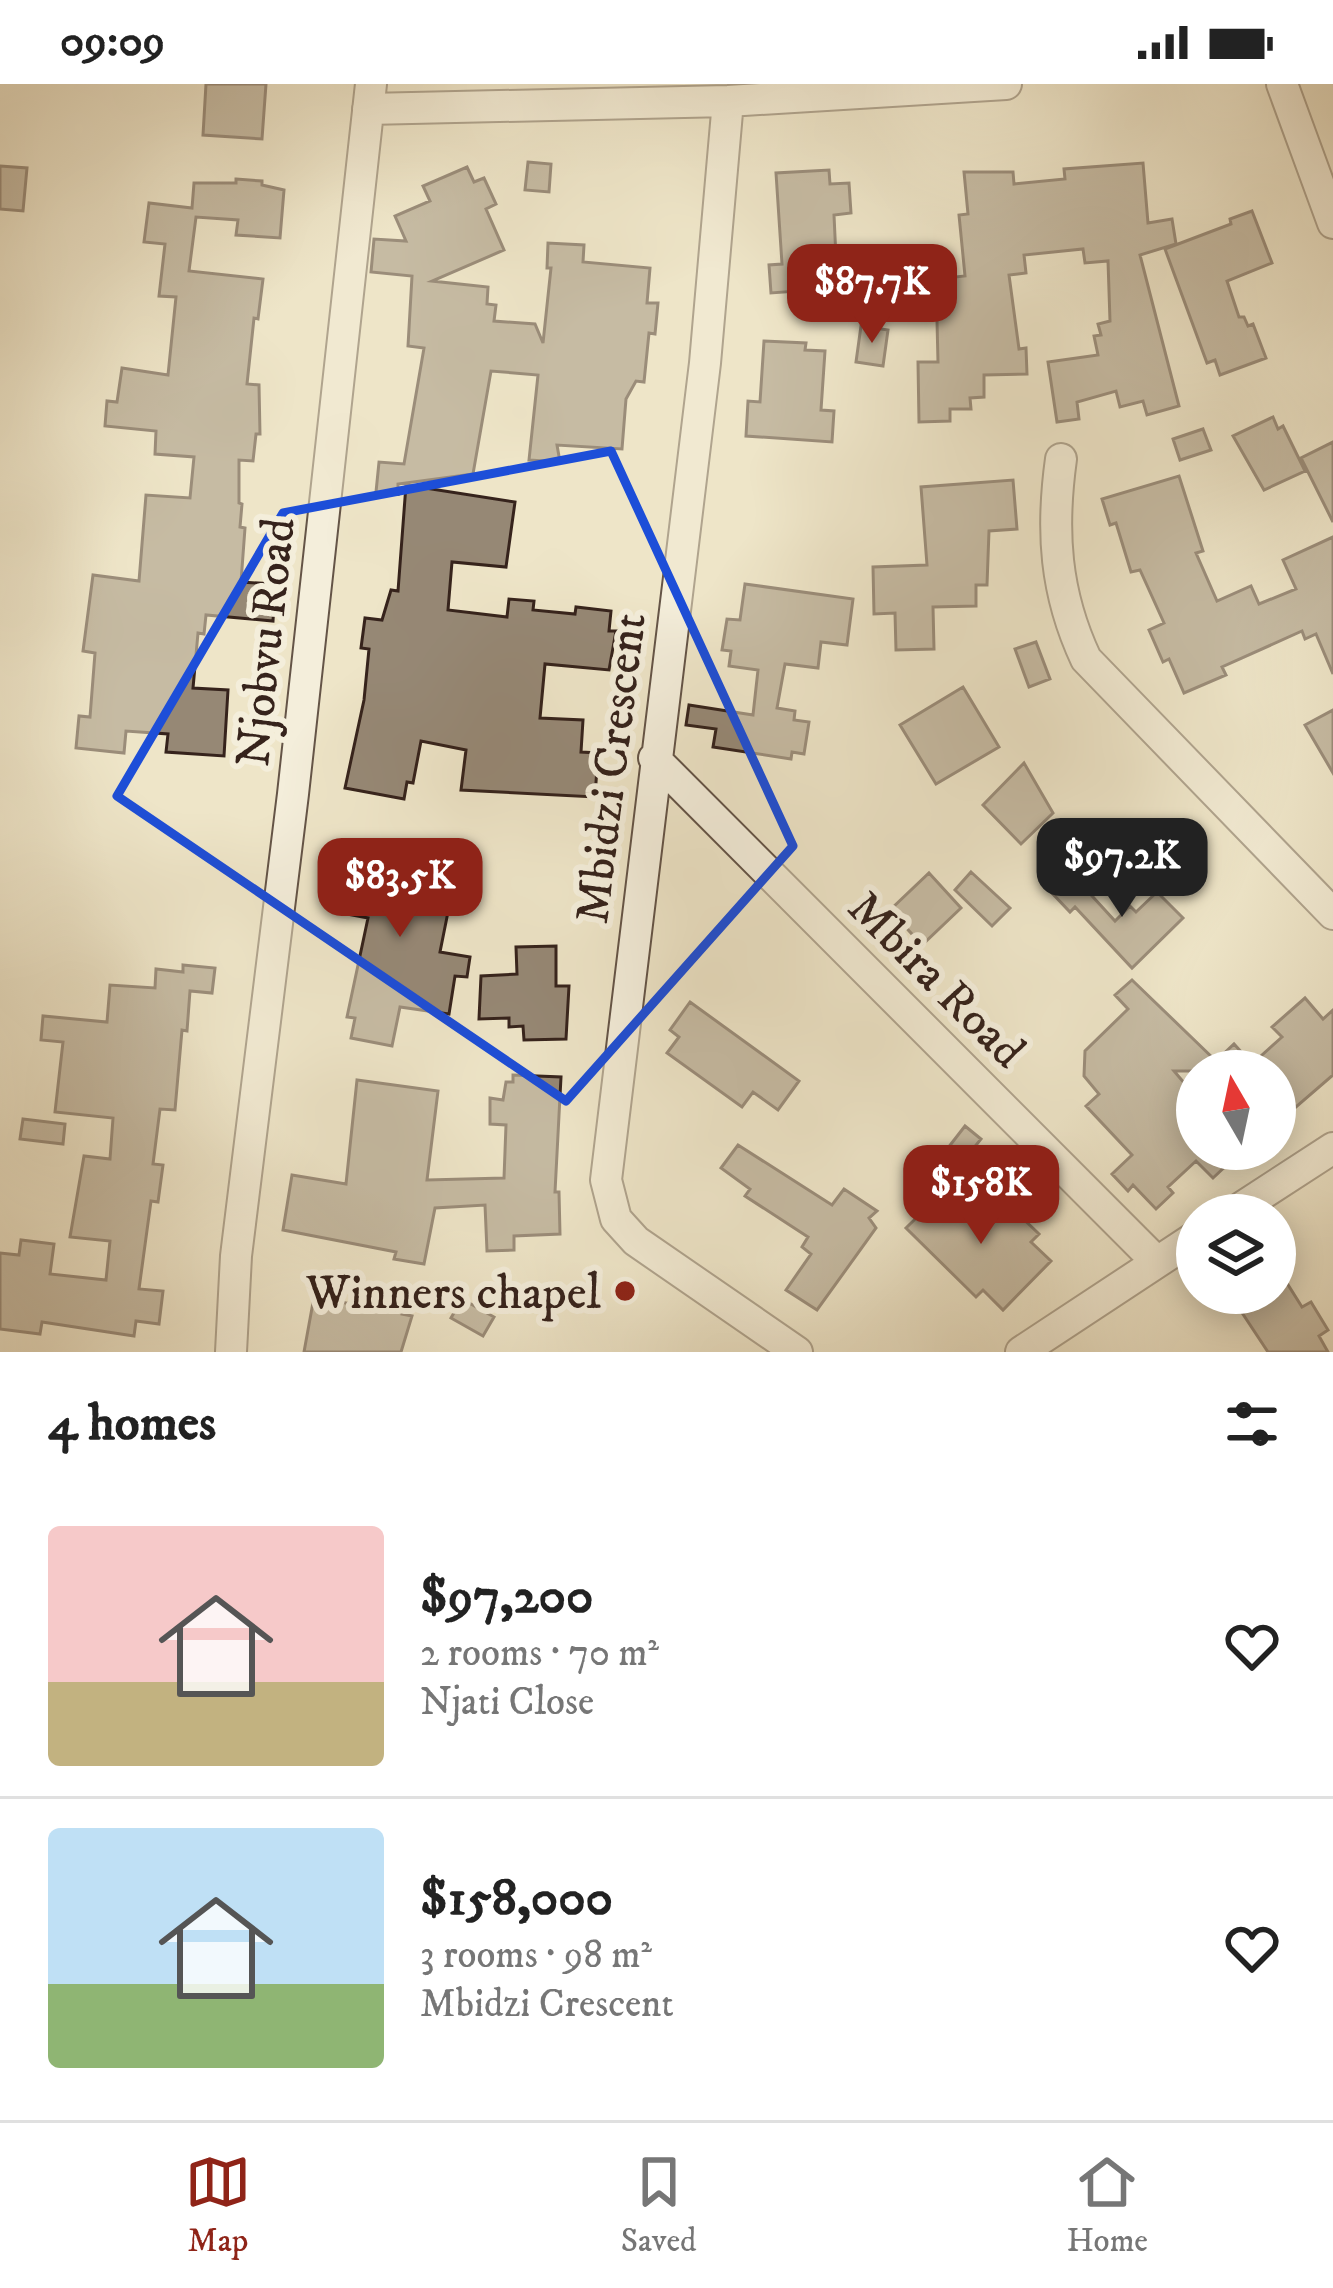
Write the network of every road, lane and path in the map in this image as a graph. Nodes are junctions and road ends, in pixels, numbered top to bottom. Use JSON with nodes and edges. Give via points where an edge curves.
{"nodes":[{"id":1,"x":1006,"y":84,"type":"edge"},
{"id":2,"x":1282,"y":84,"type":"edge"},
{"id":3,"x":370,"y":96,"type":"edge"},
{"id":4,"x":728,"y":101,"type":"junction"},
{"id":5,"x":1333,"y":223,"type":"edge"},
{"id":6,"x":1061,"y":459,"type":"dead end"},
{"id":7,"x":655,"y":758,"type":"junction"},
{"id":8,"x":1333,"y":914,"type":"edge"},
{"id":9,"x":1333,"y":1148,"type":"edge"},
{"id":10,"x":1262,"y":1194,"type":"edge"},
{"id":11,"x":1176,"y":1250,"type":"edge"},
{"id":12,"x":1157,"y":1262,"type":"junction"},
{"id":13,"x":231,"y":1352,"type":"edge"},
{"id":14,"x":797,"y":1352,"type":"edge"},
{"id":15,"x":1021,"y":1352,"type":"edge"}],
"edges":[{"from":1,"to":4,"type":"street"},
{"from":2,"to":5,"type":"street"},
{"from":3,"to":4,"type":"street"},
{"from":3,"to":13,"type":"street","name":"Njobvu Road"},
{"from":4,"to":7,"type":"street","name":"Mbidzi Crescent","via":[[705,363]]},
{"from":6,"to":8,"type":"street","via":[[1054,534],[1086,659]]},
{"from":7,"to":12,"type":"street","name":"Mbira Road"},
{"from":7,"to":14,"type":"street","name":"Mbidzi Crescent","via":[[608,1196],[636,1241]]},
{"from":9,"to":10,"type":"street"},
{"from":11,"to":12,"type":"street"},
{"from":12,"to":15,"type":"street"}]}
